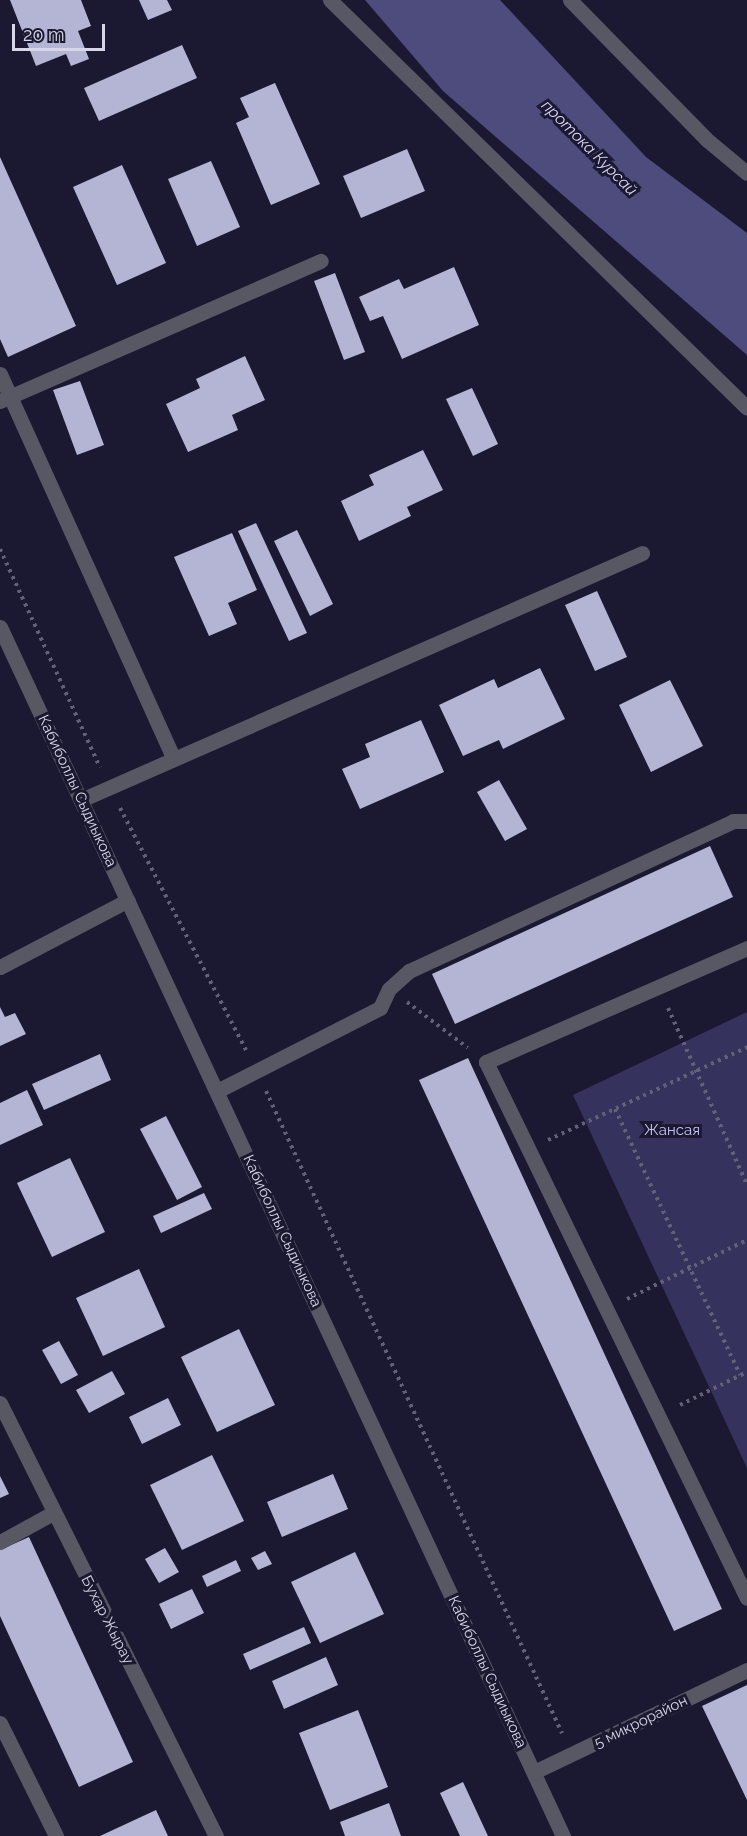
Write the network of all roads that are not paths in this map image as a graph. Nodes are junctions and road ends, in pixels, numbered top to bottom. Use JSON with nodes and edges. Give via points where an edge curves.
{"nodes":[{"id":1,"x":330,"y":0,"type":"edge"},
{"id":2,"x":570,"y":0,"type":"edge"},
{"id":3,"x":747,"y":173,"type":"edge"},
{"id":4,"x":321,"y":261,"type":"dead end"},
{"id":5,"x":0,"y":374,"type":"edge"},
{"id":6,"x":5,"y":399,"type":"edge"},
{"id":7,"x":747,"y":408,"type":"edge"},
{"id":8,"x":642,"y":553,"type":"dead end"},
{"id":9,"x":0,"y":627,"type":"edge"},
{"id":10,"x":174,"y":759,"type":"junction"},
{"id":11,"x":81,"y":800,"type":"junction"},
{"id":12,"x":747,"y":821,"type":"edge"},
{"id":13,"x":128,"y":900,"type":"junction"},
{"id":14,"x":747,"y":948,"type":"edge"},
{"id":15,"x":0,"y":967,"type":"edge"},
{"id":16,"x":217,"y":1091,"type":"junction"},
{"id":17,"x":0,"y":1403,"type":"edge"},
{"id":18,"x":53,"y":1513,"type":"junction"},
{"id":19,"x":0,"y":1542,"type":"edge"},
{"id":20,"x":747,"y":1598,"type":"edge"},
{"id":21,"x":747,"y":1670,"type":"edge"},
{"id":22,"x":0,"y":1723,"type":"edge"},
{"id":23,"x":534,"y":1772,"type":"junction"},
{"id":24,"x":56,"y":1836,"type":"edge"},
{"id":25,"x":216,"y":1836,"type":"edge"},
{"id":26,"x":563,"y":1836,"type":"edge"}],
"edges":[{"from":1,"to":7,"type":"street"},
{"from":2,"to":3,"type":"street","via":[[705,139]]},
{"from":4,"to":6,"type":"street"},
{"from":5,"to":6,"type":"street"},
{"from":6,"to":10,"type":"street"},
{"from":8,"to":10,"type":"street"},
{"from":9,"to":11,"type":"street","name":"Кабиболлы Сыдиыкова"},
{"from":10,"to":11,"type":"street"},
{"from":11,"to":13,"type":"street","name":"Кабиболлы Сыдиыкова"},
{"from":12,"to":16,"type":"street","via":[[734,820],[409,971],[389,989],[380,1008]]},
{"from":13,"to":15,"type":"street"},
{"from":13,"to":16,"type":"street","name":"Кабиболлы Сыдиыкова"},
{"from":14,"to":20,"type":"street","via":[[486,1062],[526,1151]]},
{"from":16,"to":23,"type":"street","name":"Кабиболлы Сыдиыкова"},
{"from":17,"to":18,"type":"street","name":"Бухар Жырау"},
{"from":18,"to":19,"type":"street"},
{"from":18,"to":25,"type":"street","name":"Бухар Жырау"},
{"from":21,"to":23,"type":"street","name":"5 микрорайон"},
{"from":22,"to":24,"type":"street"},
{"from":23,"to":26,"type":"street","name":"Кабиболлы Сыдиыкова"}]}
